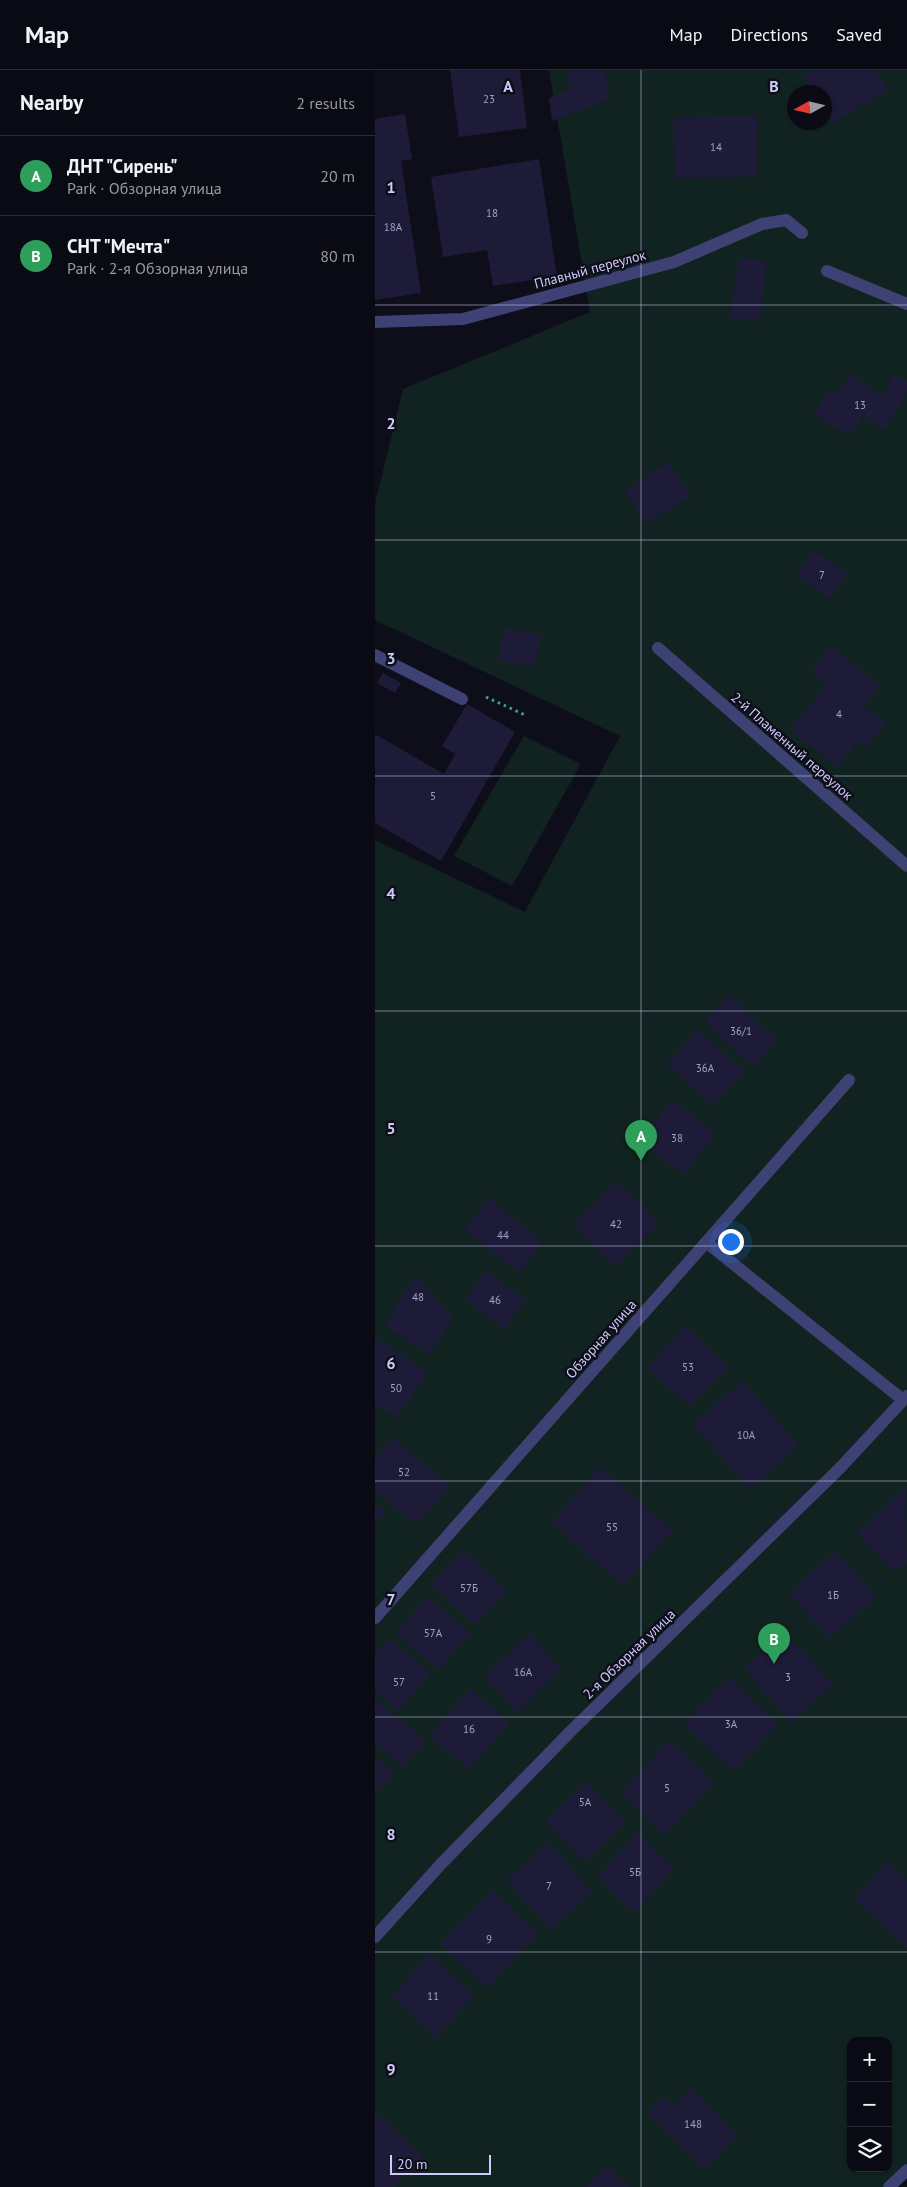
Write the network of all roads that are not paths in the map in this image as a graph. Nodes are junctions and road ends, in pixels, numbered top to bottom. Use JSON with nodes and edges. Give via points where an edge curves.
{"nodes":[{"id":1,"x":802,"y":233,"type":"dead end"},
{"id":2,"x":827,"y":271,"type":"dead end"},
{"id":3,"x":907,"y":304,"type":"edge"},
{"id":4,"x":375,"y":322,"type":"edge"},
{"id":5,"x":658,"y":648,"type":"dead end"},
{"id":6,"x":375,"y":655,"type":"edge"},
{"id":7,"x":462,"y":699,"type":"dead end"},
{"id":8,"x":907,"y":866,"type":"edge"},
{"id":9,"x":849,"y":1080,"type":"dead end"},
{"id":10,"x":706,"y":1242,"type":"junction"},
{"id":11,"x":905,"y":1398,"type":"edge"},
{"id":12,"x":375,"y":1618,"type":"edge"},
{"id":13,"x":375,"y":1937,"type":"edge"},
{"id":14,"x":907,"y":2170,"type":"edge"},
{"id":15,"x":889,"y":2187,"type":"edge"}],
"edges":[{"from":1,"to":4,"type":"street","name":"Плавный переулок","via":[[786,220],[762,224],[674,262],[463,319]]},
{"from":2,"to":3,"type":"street"},
{"from":5,"to":8,"type":"street","name":"2-й Пламенный переулок"},
{"from":6,"to":7,"type":"street"},
{"from":9,"to":10,"type":"street","name":"Обзорная улица"},
{"from":10,"to":11,"type":"street"},
{"from":10,"to":12,"type":"street","name":"Обзорная улица"},
{"from":11,"to":13,"type":"street","name":"2-я Обзорная улица","via":[[840,1468],[522,1781]]},
{"from":14,"to":15,"type":"street"}]}
